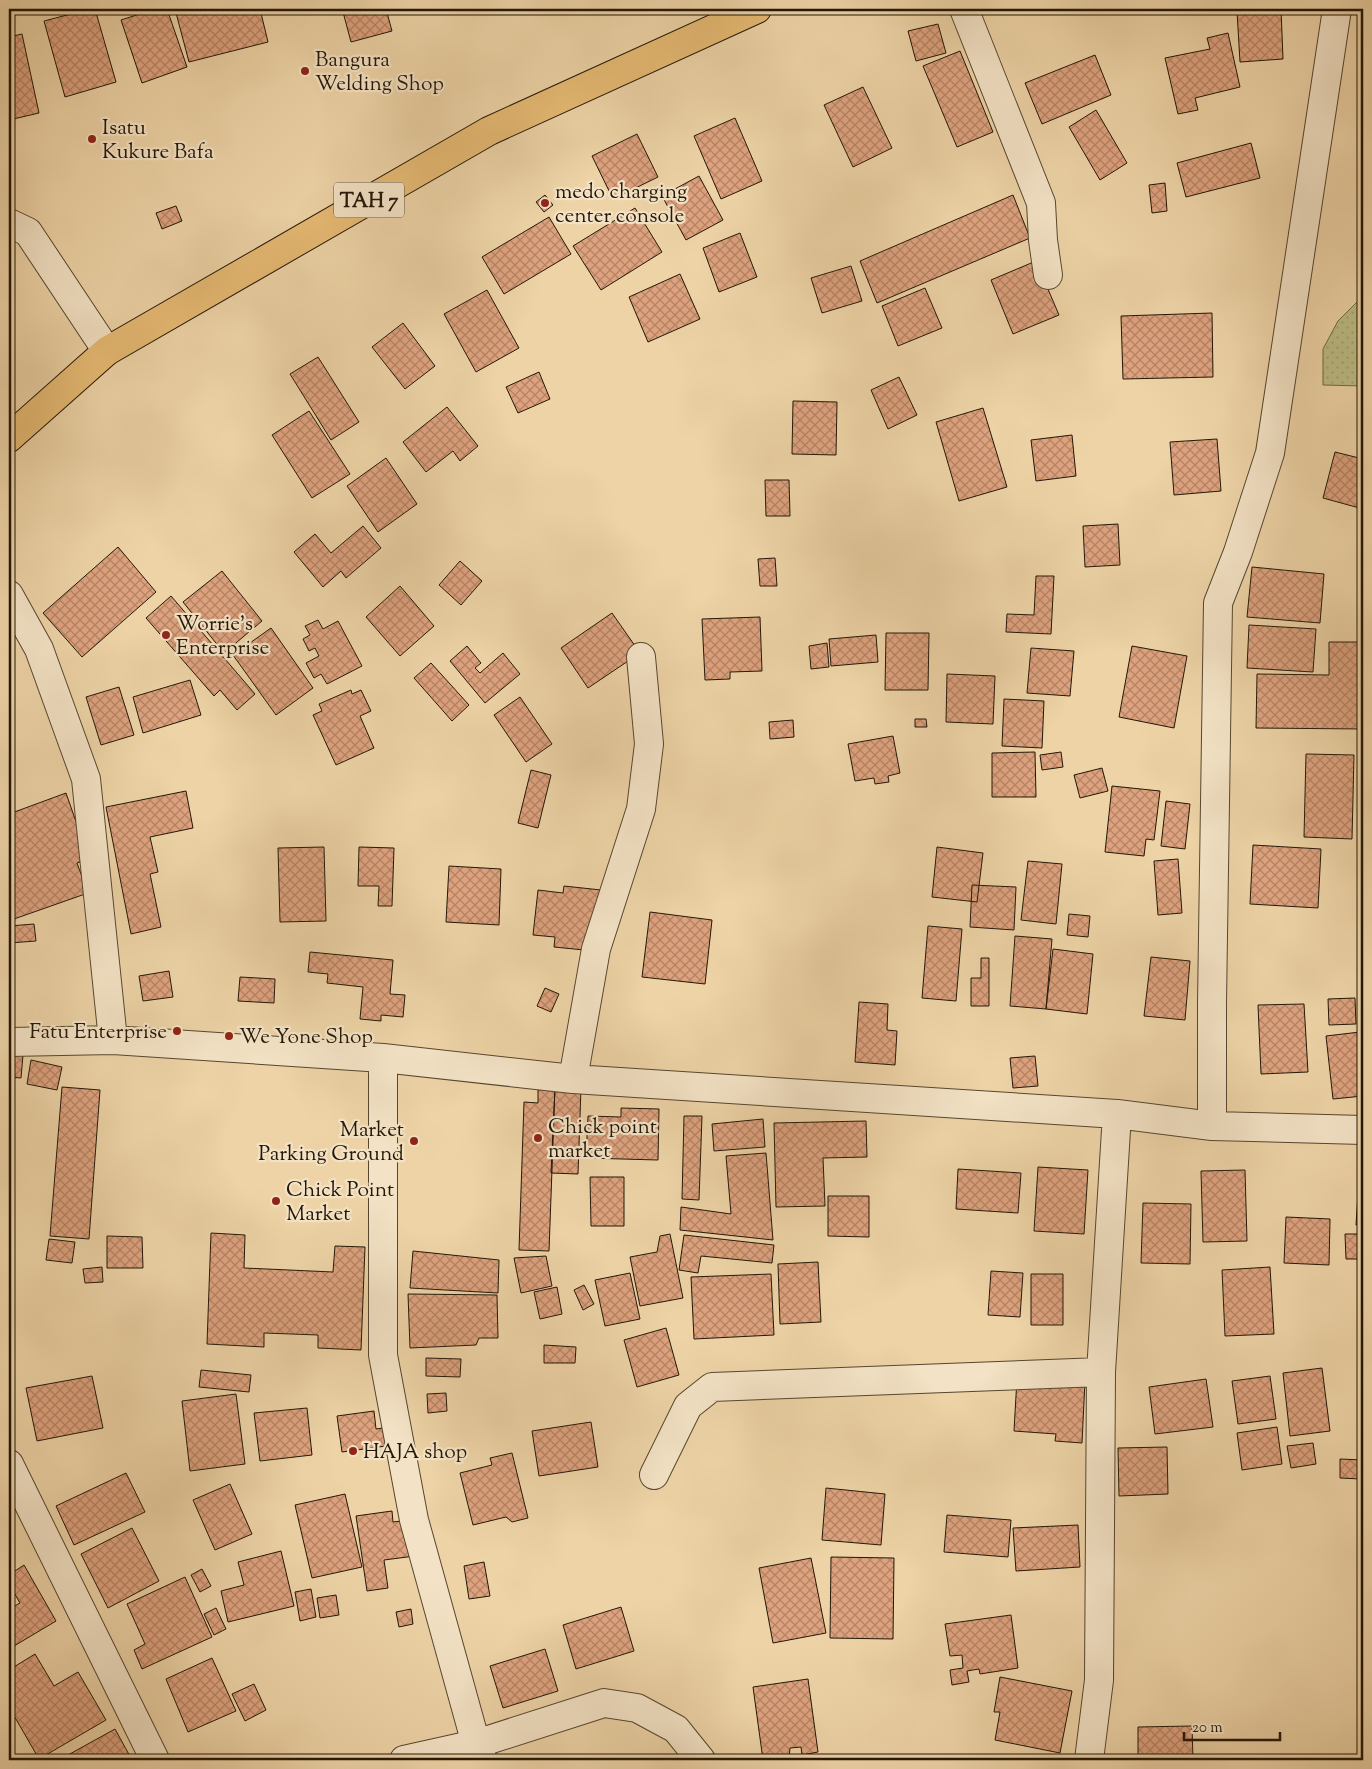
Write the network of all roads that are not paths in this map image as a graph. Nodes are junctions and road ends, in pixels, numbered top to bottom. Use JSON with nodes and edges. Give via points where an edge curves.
{"nodes":[{"id":1,"x":757,"y":9,"type":"edge"},
{"id":2,"x":964,"y":9,"type":"edge"},
{"id":3,"x":1337,"y":9,"type":"edge"},
{"id":4,"x":9,"y":223,"type":"edge"},
{"id":5,"x":1048,"y":275,"type":"dead end"},
{"id":6,"x":107,"y":351,"type":"junction"},
{"id":7,"x":9,"y":438,"type":"edge"},
{"id":8,"x":9,"y":595,"type":"edge"},
{"id":9,"x":641,"y":657,"type":"dead end"},
{"id":10,"x":113,"y":1040,"type":"junction"},
{"id":11,"x":9,"y":1042,"type":"edge"},
{"id":12,"x":383,"y":1058,"type":"junction"},
{"id":13,"x":573,"y":1079,"type":"junction"},
{"id":14,"x":1117,"y":1114,"type":"junction"},
{"id":15,"x":1212,"y":1126,"type":"junction"},
{"id":16,"x":1363,"y":1130,"type":"edge"},
{"id":17,"x":1100,"y":1372,"type":"junction"},
{"id":18,"x":9,"y":1464,"type":"edge"},
{"id":19,"x":654,"y":1475,"type":"dead end"},
{"id":20,"x":479,"y":1752,"type":"edge"},
{"id":21,"x":155,"y":1760,"type":"edge"},
{"id":22,"x":404,"y":1760,"type":"edge"},
{"id":23,"x":701,"y":1760,"type":"edge"},
{"id":24,"x":1089,"y":1760,"type":"edge"}],
"edges":[{"from":1,"to":6,"type":"highway","number":"TAH 7","via":[[489,131]]},
{"from":2,"to":5,"type":"street","via":[[1040,203]]},
{"from":3,"to":15,"type":"street","via":[[1270,452],[1218,603]]},
{"from":4,"to":6,"type":"street","via":[[28,232]]},
{"from":6,"to":7,"type":"highway","number":"TAH 7"},
{"from":8,"to":10,"type":"street","via":[[40,649],[86,779]]},
{"from":9,"to":13,"type":"street","via":[[649,744],[641,809],[596,948]]},
{"from":10,"to":11,"type":"street"},
{"from":10,"to":12,"type":"street"},
{"from":12,"to":13,"type":"street"},
{"from":12,"to":20,"type":"street","via":[[383,1355],[414,1520]]},
{"from":13,"to":14,"type":"street"},
{"from":14,"to":15,"type":"street"},
{"from":14,"to":17,"type":"street"},
{"from":15,"to":16,"type":"street"},
{"from":17,"to":19,"type":"street","via":[[712,1387],[688,1406]]},
{"from":17,"to":24,"type":"street","via":[[1099,1680]]},
{"from":18,"to":21,"type":"street"},
{"from":20,"to":22,"type":"street"},
{"from":20,"to":23,"type":"street","via":[[604,1703],[636,1708],[676,1729]]}]}
